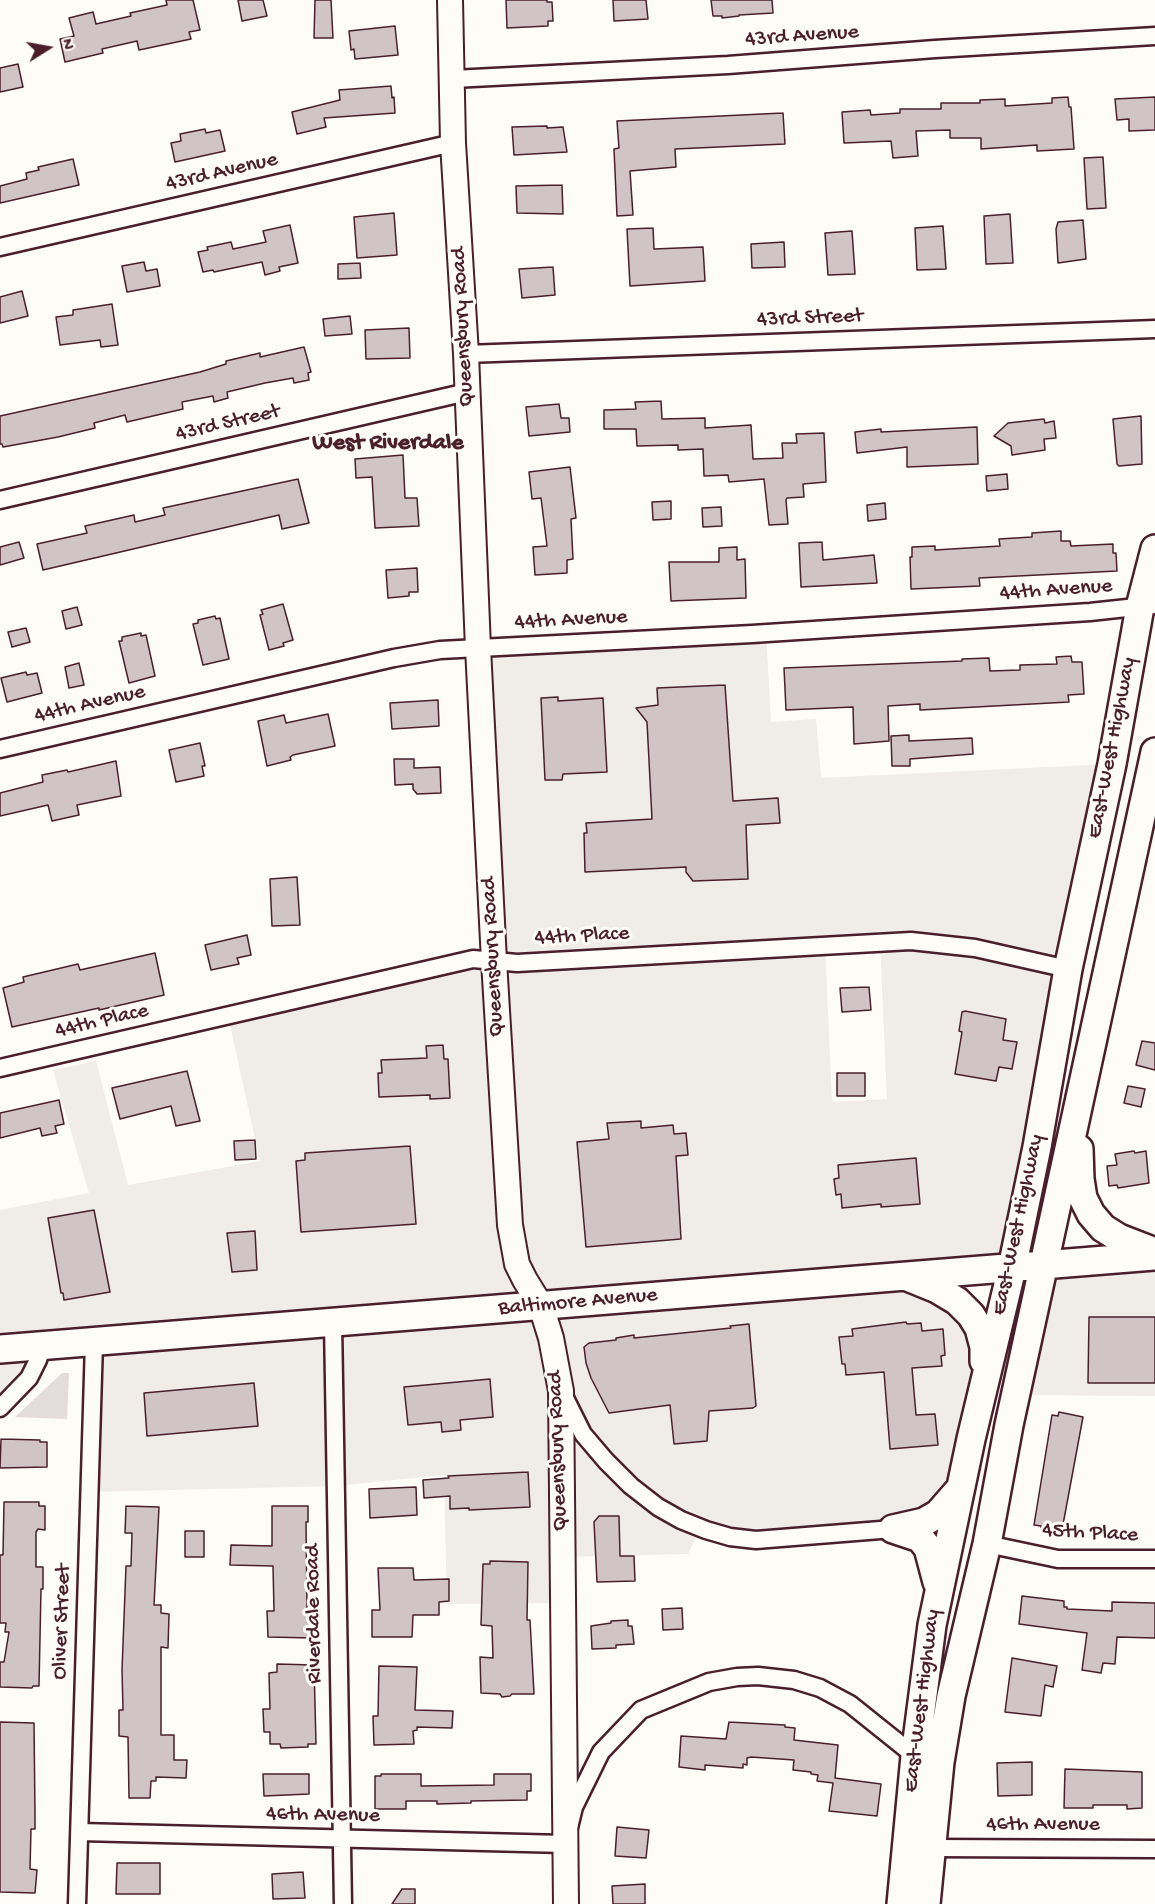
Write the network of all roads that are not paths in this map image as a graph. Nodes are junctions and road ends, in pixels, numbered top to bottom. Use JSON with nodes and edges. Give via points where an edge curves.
{"nodes":[{"id":1,"x":450,"y":0,"type":"edge"},
{"id":2,"x":1155,"y":36,"type":"edge"},
{"id":3,"x":453,"y":79,"type":"junction"},
{"id":4,"x":453,"y":144,"type":"junction"},
{"id":5,"x":0,"y":247,"type":"edge"},
{"id":6,"x":1155,"y":329,"type":"edge"},
{"id":7,"x":466,"y":354,"type":"junction"},
{"id":8,"x":467,"y":392,"type":"junction"},
{"id":9,"x":0,"y":500,"type":"edge"},
{"id":10,"x":1155,"y":549,"type":"edge"},
{"id":11,"x":1148,"y":606,"type":"edge"},
{"id":12,"x":478,"y":648,"type":"junction"},
{"id":13,"x":0,"y":749,"type":"edge"},
{"id":14,"x":1155,"y":752,"type":"edge"},
{"id":15,"x":494,"y":961,"type":"junction"},
{"id":16,"x":1068,"y":969,"type":"junction"},
{"id":17,"x":0,"y":1068,"type":"edge"},
{"id":18,"x":1077,"y":1116,"type":"junction"},
{"id":19,"x":1155,"y":1254,"type":"edge"},
{"id":20,"x":1043,"y":1265,"type":"junction"},
{"id":21,"x":1012,"y":1268,"type":"junction"},
{"id":22,"x":907,"y":1277,"type":"junction"},
{"id":23,"x":541,"y":1306,"type":"junction"},
{"id":24,"x":333,"y":1323,"type":"junction"},
{"id":25,"x":94,"y":1342,"type":"junction"},
{"id":26,"x":42,"y":1346,"type":"junction"},
{"id":27,"x":0,"y":1349,"type":"edge"},
{"id":28,"x":985,"y":1377,"type":"junction"},
{"id":29,"x":561,"y":1391,"type":"junction"},
{"id":30,"x":0,"y":1408,"type":"edge"},
{"id":31,"x":960,"y":1489,"type":"junction"},
{"id":32,"x":893,"y":1529,"type":"junction"},
{"id":33,"x":987,"y":1544,"type":"junction"},
{"id":34,"x":1155,"y":1559,"type":"edge"},
{"id":35,"x":938,"y":1591,"type":"junction"},
{"id":36,"x":915,"y":1756,"type":"junction"},
{"id":37,"x":80,"y":1832,"type":"junction"},
{"id":38,"x":342,"y":1839,"type":"junction"},
{"id":39,"x":565,"y":1844,"type":"junction"},
{"id":40,"x":931,"y":1848,"type":"junction"},
{"id":41,"x":1155,"y":1849,"type":"edge"},
{"id":42,"x":78,"y":1904,"type":"edge"},
{"id":43,"x":343,"y":1904,"type":"edge"},
{"id":44,"x":566,"y":1904,"type":"edge"},
{"id":45,"x":901,"y":1904,"type":"edge"},
{"id":46,"x":926,"y":1904,"type":"edge"}],
"edges":[{"from":1,"to":3,"type":"street","name":"Queensbury Road"},
{"from":2,"to":3,"type":"street","name":"43rd Avenue"},
{"from":3,"to":4,"type":"street","name":"Queensbury Road"},
{"from":4,"to":5,"type":"street","name":"43rd Avenue"},
{"from":4,"to":7,"type":"street","name":"Queensbury Road"},
{"from":6,"to":7,"type":"street","name":"43rd Street"},
{"from":7,"to":8,"type":"street","name":"Queensbury Road"},
{"from":8,"to":9,"type":"street","name":"43rd Street"},
{"from":8,"to":12,"type":"street","name":"Queensbury Road"},
{"from":10,"to":11,"type":"main road","name":"East-West Highway"},
{"from":11,"to":12,"type":"street","name":"44th Avenue","via":[[753,634]]},
{"from":11,"to":16,"type":"main road","name":"East-West Highway"},
{"from":12,"to":13,"type":"street","name":"44th Avenue","via":[[394,658]]},
{"from":12,"to":15,"type":"street","name":"Queensbury Road"},
{"from":14,"to":18,"type":"main road","name":"East-West Highway"},
{"from":15,"to":16,"type":"street","name":"44th Place","via":[[517,963],[911,941],[975,948]]},
{"from":15,"to":17,"type":"street","name":"44th Place","via":[[473,959]]},
{"from":15,"to":23,"type":"street","name":"Queensbury Road","via":[[513,1245],[517,1264]]},
{"from":16,"to":21,"type":"main road","name":"East-West Highway"},
{"from":18,"to":19,"type":"main road","via":[[1080,1179],[1091,1214],[1119,1238]]},
{"from":18,"to":20,"type":"main road","name":"East-West Highway"},
{"from":19,"to":20,"type":"main road","name":"Baltimore Avenue"},
{"from":20,"to":21,"type":"main road","name":"Baltimore Avenue"},
{"from":20,"to":33,"type":"main road","name":"East-West Highway"},
{"from":21,"to":22,"type":"main road","name":"Baltimore Avenue"},
{"from":21,"to":28,"type":"main road","name":"East-West Highway"},
{"from":22,"to":23,"type":"main road","name":"Baltimore Avenue"},
{"from":22,"to":28,"type":"main road","via":[[937,1289],[971,1315],[984,1347]]},
{"from":23,"to":24,"type":"main road","name":"Baltimore Avenue"},
{"from":23,"to":29,"type":"street","name":"Queensbury Road"},
{"from":24,"to":25,"type":"main road","name":"Baltimore Avenue"},
{"from":24,"to":38,"type":"street","name":"Riverdale Road"},
{"from":25,"to":26,"type":"main road","name":"Baltimore Avenue"},
{"from":25,"to":37,"type":"street","name":"Oliver Street"},
{"from":26,"to":27,"type":"main road","name":"Baltimore Avenue"},
{"from":26,"to":30,"type":"street","via":[[29,1378]]},
{"from":28,"to":31,"type":"main road","name":"East-West Highway"},
{"from":29,"to":32,"type":"street","via":[[583,1434],[606,1461],[631,1486],[681,1520],[730,1537],[756,1540]]},
{"from":29,"to":39,"type":"street","name":"Queensbury Road"},
{"from":31,"to":32,"type":"main road","via":[[938,1514],[924,1522]]},
{"from":31,"to":35,"type":"main road","name":"East-West Highway"},
{"from":32,"to":35,"type":"main road","via":[[920,1538],[928,1548]]},
{"from":33,"to":34,"type":"street","name":"45th Place","via":[[1058,1559]]},
{"from":33,"to":40,"type":"main road","name":"East-West Highway","via":[[951,1696]]},
{"from":35,"to":36,"type":"main road","name":"East-West Highway"},
{"from":36,"to":39,"type":"street","via":[[850,1704],[819,1688],[795,1680],[758,1676],[709,1682],[640,1710],[608,1743],[574,1807]]},
{"from":36,"to":45,"type":"main road","name":"East-West Highway"},
{"from":37,"to":38,"type":"street","name":"46th Avenue"},
{"from":37,"to":42,"type":"street","name":"Oliver Street"},
{"from":38,"to":39,"type":"street","name":"46th Avenue"},
{"from":38,"to":43,"type":"street","name":"Riverdale Road"},
{"from":39,"to":44,"type":"street","name":"Queensbury Road"},
{"from":40,"to":41,"type":"street","name":"46th Avenue"},
{"from":40,"to":46,"type":"main road","name":"East-West Highway"}]}
